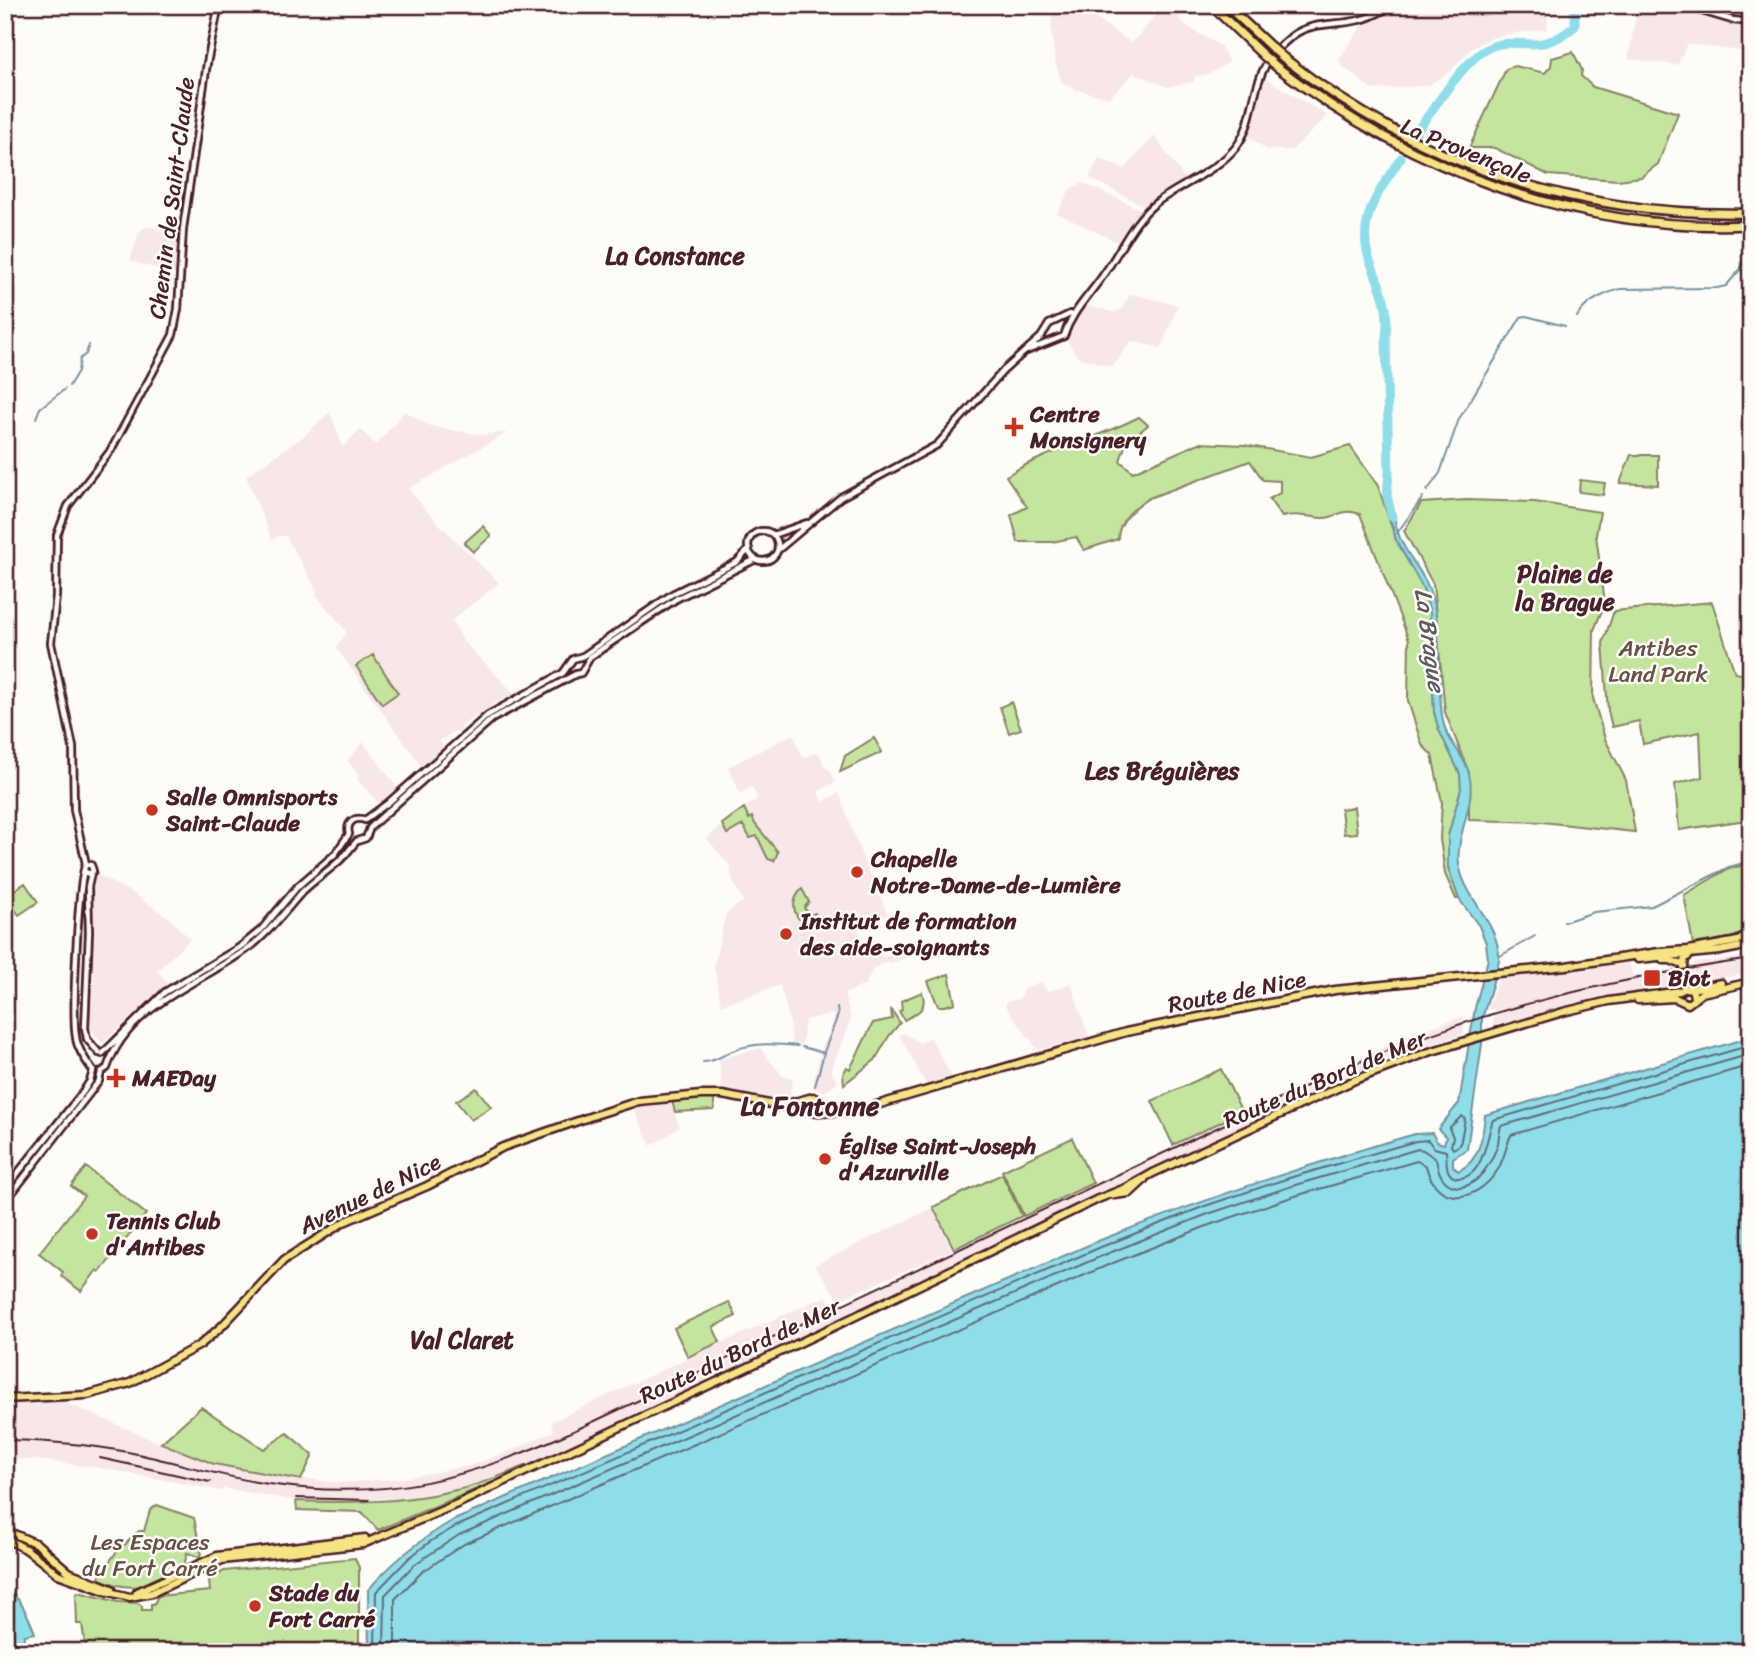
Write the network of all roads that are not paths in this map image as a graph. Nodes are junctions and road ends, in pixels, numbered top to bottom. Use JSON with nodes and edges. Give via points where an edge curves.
{"nodes":[{"id":1,"x":219,"y":5,"type":"edge"},
{"id":2,"x":1211,"y":5,"type":"edge"},
{"id":3,"x":1226,"y":5,"type":"edge"},
{"id":4,"x":1393,"y":5,"type":"edge"},
{"id":5,"x":1681,"y":5,"type":"edge"},
{"id":6,"x":1750,"y":21,"type":"edge"},
{"id":7,"x":1751,"y":214,"type":"edge"},
{"id":8,"x":1751,"y":225,"type":"edge"},
{"id":9,"x":1074,"y":312,"type":"junction"},
{"id":10,"x":1058,"y":321,"type":"junction"},
{"id":11,"x":1065,"y":328,"type":"junction"},
{"id":12,"x":1047,"y":329,"type":"junction"},
{"id":13,"x":1053,"y":339,"type":"junction"},
{"id":14,"x":1024,"y":352,"type":"junction"},
{"id":15,"x":1751,"y":410,"type":"edge"},
{"id":16,"x":1751,"y":429,"type":"edge"},
{"id":17,"x":811,"y":522,"type":"junction"},
{"id":18,"x":774,"y":535,"type":"junction"},
{"id":19,"x":748,"y":549,"type":"junction"},
{"id":20,"x":778,"y":550,"type":"junction"},
{"id":21,"x":756,"y":559,"type":"junction"},
{"id":22,"x":579,"y":658,"type":"junction"},
{"id":23,"x":586,"y":664,"type":"junction"},
{"id":24,"x":570,"y":667,"type":"junction"},
{"id":25,"x":576,"y":674,"type":"junction"},
{"id":26,"x":365,"y":820,"type":"junction"},
{"id":27,"x":370,"y":828,"type":"junction"},
{"id":28,"x":349,"y":834,"type":"junction"},
{"id":29,"x":357,"y":841,"type":"junction"},
{"id":30,"x":86,"y":864,"type":"junction"},
{"id":31,"x":84,"y":871,"type":"junction"},
{"id":32,"x":91,"y":873,"type":"junction"},
{"id":33,"x":1751,"y":877,"type":"edge"},
{"id":34,"x":1751,"y":915,"type":"edge"},
{"id":35,"x":1751,"y":933,"type":"edge"},
{"id":36,"x":1751,"y":945,"type":"edge"},
{"id":37,"x":1687,"y":953,"type":"junction"},
{"id":38,"x":1626,"y":958,"type":"junction"},
{"id":39,"x":1647,"y":958,"type":"junction"},
{"id":40,"x":1751,"y":980,"type":"edge"},
{"id":41,"x":1686,"y":988,"type":"junction"},
{"id":42,"x":1679,"y":999,"type":"junction"},
{"id":43,"x":1591,"y":1006,"type":"junction"},
{"id":44,"x":100,"y":1054,"type":"junction"},
{"id":45,"x":108,"y":1060,"type":"junction"},
{"id":46,"x":89,"y":1062,"type":"junction"},
{"id":47,"x":93,"y":1070,"type":"junction"},
{"id":48,"x":101,"y":1072,"type":"junction"},
{"id":49,"x":826,"y":1104,"type":"junction"},
{"id":50,"x":794,"y":1105,"type":"junction"},
{"id":51,"x":864,"y":1108,"type":"junction"},
{"id":52,"x":811,"y":1111,"type":"junction"},
{"id":53,"x":5,"y":1189,"type":"edge"},
{"id":54,"x":5,"y":1202,"type":"edge"},
{"id":55,"x":7,"y":1398,"type":"edge"},
{"id":56,"x":400,"y":1527,"type":"junction"},
{"id":57,"x":5,"y":1530,"type":"edge"},
{"id":58,"x":5,"y":1538,"type":"edge"},
{"id":59,"x":317,"y":1545,"type":"junction"},
{"id":60,"x":294,"y":1552,"type":"junction"},
{"id":61,"x":38,"y":1559,"type":"junction"},
{"id":62,"x":57,"y":1560,"type":"junction"},
{"id":63,"x":200,"y":1564,"type":"junction"},
{"id":64,"x":67,"y":1578,"type":"junction"},
{"id":65,"x":180,"y":1580,"type":"junction"}],
"edges":[{"from":1,"to":30,"type":"street","name":"Chemin de Saint-Claude","via":[[183,229],[172,337],[104,460],[68,506],[57,535],[51,643],[73,747],[74,810]]},
{"from":2,"to":8,"type":"highway","name":"La Provençale","bridge":true,"via":[[1277,67],[1347,117],[1437,165],[1527,198],[1593,213],[1661,223]]},
{"from":3,"to":7,"type":"highway","name":"La Provençale","bridge":true,"via":[[1325,90],[1441,155],[1506,180],[1574,198],[1660,211]]},
{"from":4,"to":9,"type":"street","via":[[1362,20],[1325,24],[1291,37],[1263,69],[1249,124],[1236,146],[1148,209]]},
{"from":5,"to":6,"type":"street"},
{"from":9,"to":10,"type":"street"},
{"from":9,"to":11,"type":"street"},
{"from":10,"to":11,"type":"street"},
{"from":10,"to":12,"type":"street"},
{"from":11,"to":13,"type":"street","via":[[1062,337]]},
{"from":12,"to":13,"type":"street"},
{"from":12,"to":14,"type":"street"},
{"from":13,"to":14,"type":"street"},
{"from":14,"to":17,"type":"street","via":[[937,445],[841,497]]},
{"from":15,"to":16,"type":"main road"},
{"from":17,"to":18,"type":"street"},
{"from":17,"to":20,"type":"street"},
{"from":18,"to":19,"type":"street","via":[[754,533]]},
{"from":18,"to":20,"type":"street"},
{"from":19,"to":21,"type":"street"},
{"from":19,"to":22,"type":"street","via":[[737,562],[672,594]]},
{"from":20,"to":21,"type":"street","via":[[767,560]]},
{"from":21,"to":23,"type":"street","via":[[676,599]]},
{"from":22,"to":23,"type":"street"},
{"from":22,"to":24,"type":"street","via":[[573,659]]},
{"from":23,"to":25,"type":"street"},
{"from":24,"to":25,"type":"street"},
{"from":24,"to":26,"type":"street","via":[[488,715]]},
{"from":25,"to":27,"type":"street","via":[[505,710]]},
{"from":26,"to":27,"type":"street"},
{"from":26,"to":28,"type":"street","via":[[351,822]]},
{"from":27,"to":29,"type":"street","via":[[366,838]]},
{"from":28,"to":29,"type":"street"},
{"from":28,"to":44,"type":"street","via":[[261,930],[165,992]]},
{"from":29,"to":45,"type":"street","via":[[273,928],[159,1003],[129,1031]]},
{"from":30,"to":31,"type":"street"},
{"from":30,"to":32,"type":"street","via":[[92,866]]},
{"from":31,"to":32,"type":"street"},
{"from":31,"to":46,"type":"street","via":[[74,1021],[77,1043]]},
{"from":32,"to":44,"type":"street","via":[[85,1028],[87,1039]]},
{"from":33,"to":34,"type":"main road"},
{"from":35,"to":37,"type":"main road","name":"Route de Nice","via":[[1738,941]]},
{"from":36,"to":37,"type":"main road","name":"Route de Nice"},
{"from":37,"to":38,"type":"main road","name":"Route de Nice"},
{"from":37,"to":39,"type":"main road","name":"Route de Nice"},
{"from":37,"to":39,"type":"main road","via":[[1681,967],[1670,960]]},
{"from":38,"to":39,"type":"main road","name":"Route de Nice"},
{"from":38,"to":51,"type":"main road","name":"Route de Nice","via":[[1335,990],[1126,1032]]},
{"from":40,"to":41,"type":"main road","name":"Route du Bord de Mer"},
{"from":41,"to":42,"type":"main road"},
{"from":41,"to":42,"type":"main road","name":"Route du Bord de Mer","via":[[1688,1004]]},
{"from":41,"to":43,"type":"main road","name":"Route du Bord de Mer"},
{"from":42,"to":43,"type":"main road","name":"Route du Bord de Mer"},
{"from":43,"to":56,"type":"main road","name":"Route du Bord de Mer","via":[[1495,1031],[1357,1079]]},
{"from":44,"to":45,"type":"street"},
{"from":44,"to":46,"type":"street"},
{"from":45,"to":48,"type":"street"},
{"from":46,"to":47,"type":"street"},
{"from":47,"to":48,"type":"street"},
{"from":47,"to":53,"type":"street","via":[[83,1091]]},
{"from":48,"to":54,"type":"street","via":[[99,1081]]},
{"from":49,"to":50,"type":"main road","via":[[813,1097]]},
{"from":49,"to":51,"type":"main road"},
{"from":49,"to":52,"type":"main road"},
{"from":50,"to":52,"type":"main road","name":"Avenue de Nice"},
{"from":50,"to":55,"type":"main road","name":"Avenue de Nice","via":[[716,1095],[645,1100],[503,1147],[350,1219],[302,1247],[210,1337],[144,1376],[88,1395]]},
{"from":51,"to":52,"type":"main road","name":"Avenue de Nice"},
{"from":56,"to":59,"type":"main road","via":[[362,1540]]},
{"from":56,"to":60,"type":"main road","via":[[363,1544]]},
{"from":57,"to":62,"type":"main road","via":[[37,1544]]},
{"from":58,"to":61,"type":"main road"},
{"from":59,"to":60,"type":"main road"},
{"from":59,"to":63,"type":"main road","via":[[232,1552]]},
{"from":60,"to":65,"type":"main road","via":[[222,1560]]},
{"from":61,"to":62,"type":"main road"},
{"from":61,"to":64,"type":"main road"},
{"from":62,"to":63,"type":"main road","via":[[82,1578],[130,1593],[144,1591]]},
{"from":62,"to":64,"type":"main road"},
{"from":63,"to":65,"type":"main road"},
{"from":64,"to":65,"type":"main road","via":[[130,1597]]}]}
